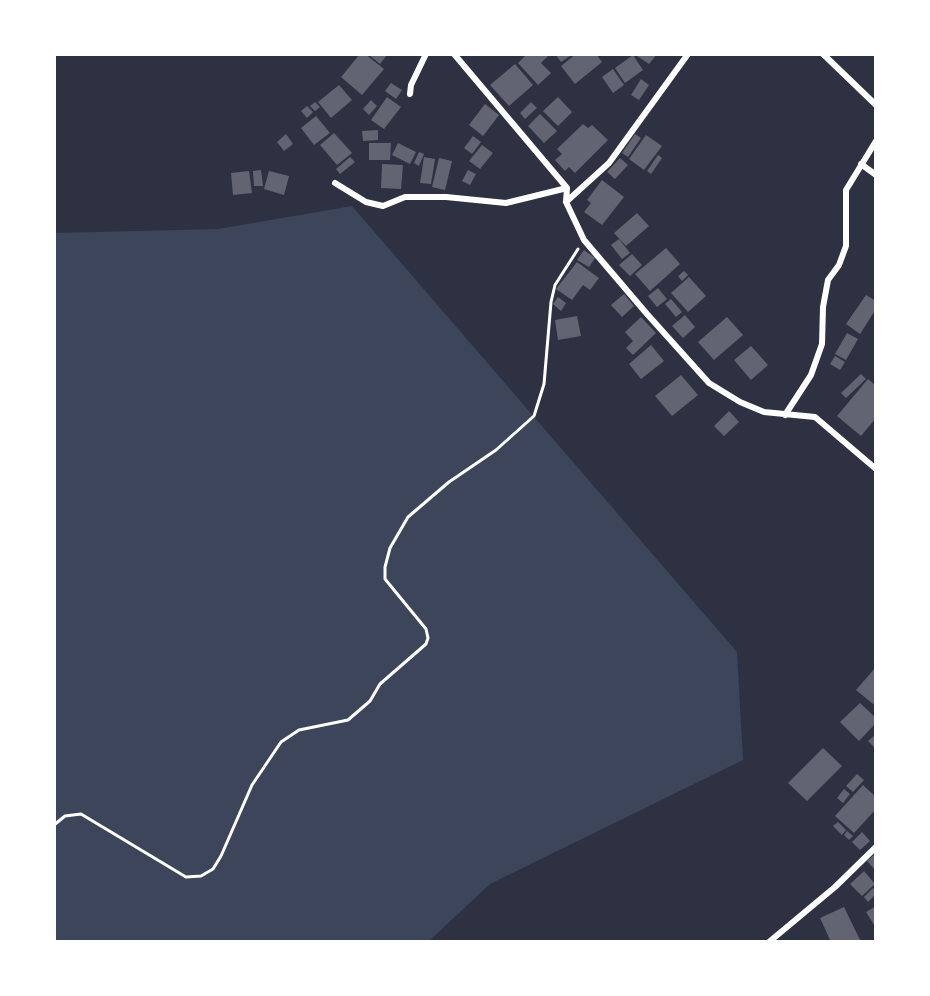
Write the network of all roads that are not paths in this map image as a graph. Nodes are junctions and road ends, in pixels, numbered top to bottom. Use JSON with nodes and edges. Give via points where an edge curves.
{"nodes":[{"id":1,"x":426,"y":54,"type":"edge"},
{"id":2,"x":454,"y":54,"type":"edge"},
{"id":3,"x":823,"y":54,"type":"edge"},
{"id":4,"x":684,"y":56,"type":"edge"},
{"id":5,"x":410,"y":94,"type":"dead end"},
{"id":6,"x":876,"y":105,"type":"edge"},
{"id":7,"x":876,"y":141,"type":"edge"},
{"id":8,"x":861,"y":164,"type":"junction"},
{"id":9,"x":876,"y":175,"type":"edge"},
{"id":10,"x":335,"y":183,"type":"dead end"},
{"id":11,"x":567,"y":188,"type":"junction"},
{"id":12,"x":566,"y":202,"type":"junction"},
{"id":13,"x":785,"y":415,"type":"junction"},
{"id":14,"x":876,"y":469,"type":"edge"},
{"id":15,"x":876,"y":848,"type":"edge"},
{"id":16,"x":769,"y":942,"type":"edge"}],
"edges":[{"from":1,"to":5,"type":"street"},
{"from":2,"to":11,"type":"street"},
{"from":3,"to":6,"type":"street"},
{"from":4,"to":12,"type":"street","via":[[609,163]]},
{"from":7,"to":8,"type":"street"},
{"from":8,"to":9,"type":"street"},
{"from":8,"to":13,"type":"street","via":[[846,190],[846,246],[828,280],[822,344],[811,375]]},
{"from":10,"to":11,"type":"street","via":[[366,202],[383,206],[405,197],[506,203]]},
{"from":11,"to":12,"type":"street"},
{"from":12,"to":13,"type":"street","via":[[584,240],[709,383],[740,402]]},
{"from":13,"to":14,"type":"street","via":[[816,417]]},
{"from":15,"to":16,"type":"street"}]}
